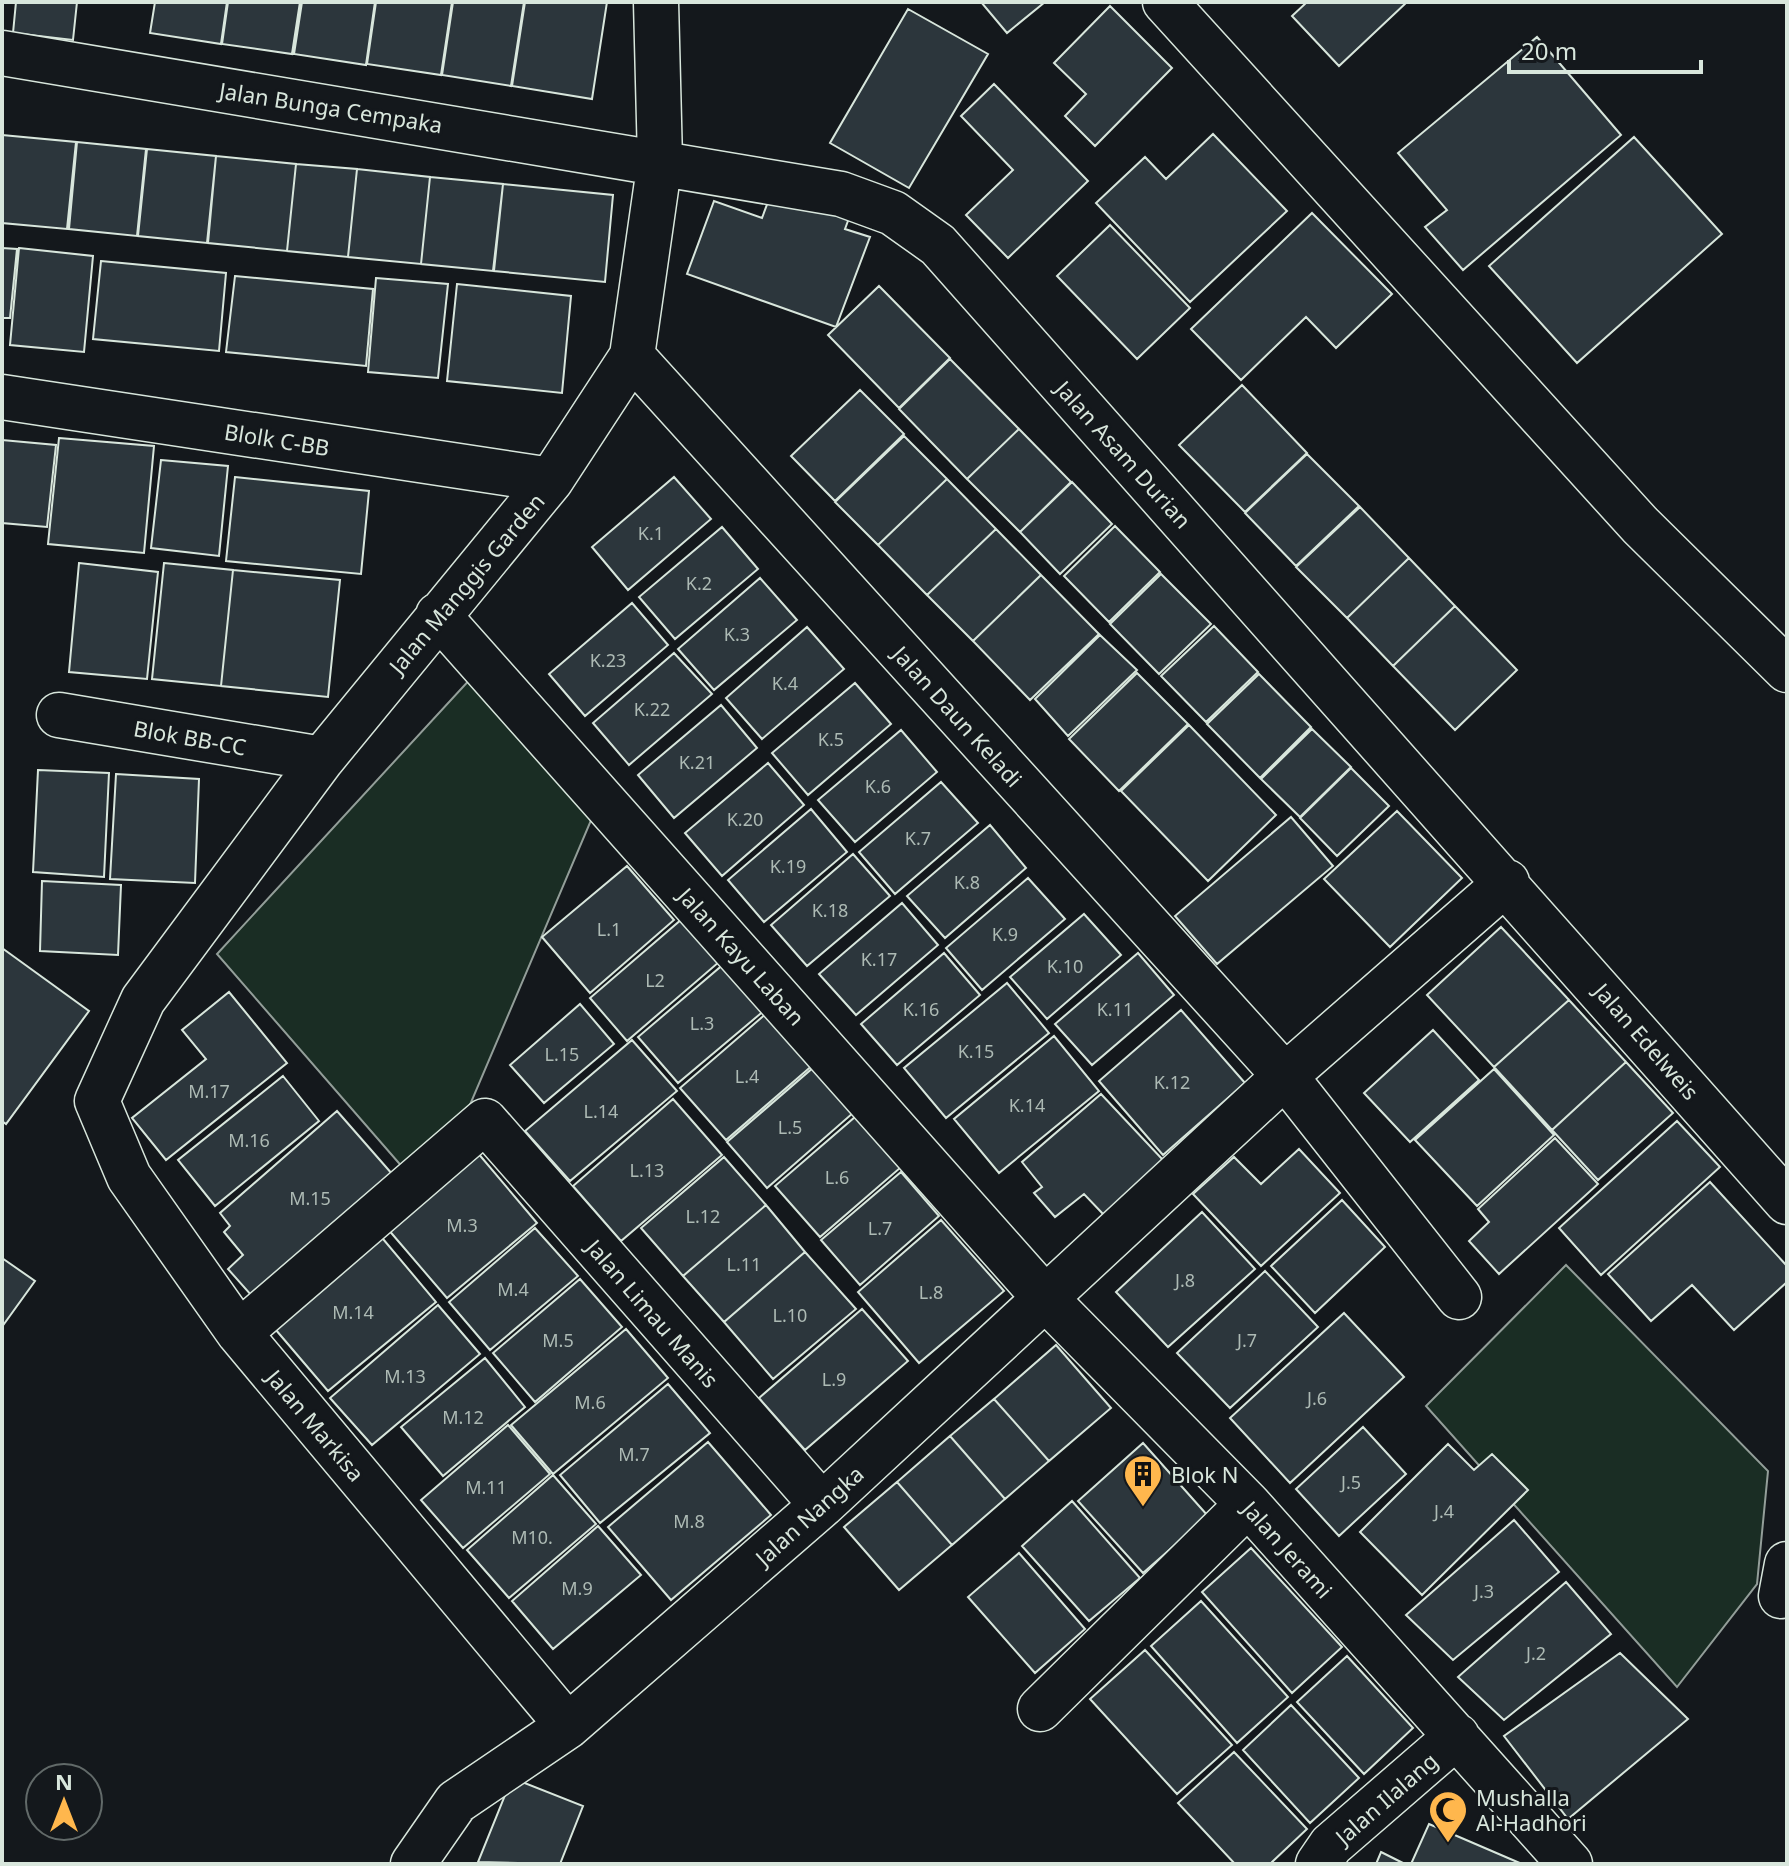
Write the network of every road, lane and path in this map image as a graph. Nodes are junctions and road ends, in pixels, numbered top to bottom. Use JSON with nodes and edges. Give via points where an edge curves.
{"nodes":[{"id":1,"x":656,"y":2,"type":"edge"},
{"id":2,"x":1165,"y":2,"type":"edge"},
{"id":3,"x":2,"y":53,"type":"edge"},
{"id":4,"x":660,"y":161,"type":"junction"},
{"id":5,"x":632,"y":356,"type":"junction"},
{"id":6,"x":2,"y":397,"type":"edge"},
{"id":7,"x":551,"y":480,"type":"junction"},
{"id":8,"x":438,"y":615,"type":"junction"},
{"id":9,"x":1787,"y":670,"type":"edge"},
{"id":10,"x":59,"y":715,"type":"dead end"},
{"id":11,"x":322,"y":759,"type":"junction"},
{"id":12,"x":1507,"y":882,"type":"junction"},
{"id":13,"x":1285,"y":1076,"type":"junction"},
{"id":14,"x":97,"y":1101,"type":"joint"},
{"id":15,"x":1787,"y":1202,"type":"edge"},
{"id":16,"x":1459,"y":1297,"type":"dead end"},
{"id":17,"x":1045,"y":1298,"type":"junction"},
{"id":18,"x":239,"y":1333,"type":"junction"},
{"id":19,"x":1248,"y":1504,"type":"junction"},
{"id":20,"x":822,"y":1505,"type":"junction"},
{"id":21,"x":1040,"y":1709,"type":"dead end"},
{"id":22,"x":568,"y":1726,"type":"junction"},
{"id":23,"x":1457,"y":1736,"type":"junction"},
{"id":24,"x":413,"y":1864,"type":"edge"},
{"id":25,"x":1318,"y":1864,"type":"edge"},
{"id":26,"x":1570,"y":1864,"type":"edge"}],
"edges":[{"from":1,"to":4,"type":"street","name":"Jalan Manggis Garden"},
{"from":2,"to":9,"type":"street","via":[[1629,513]]},
{"from":3,"to":4,"type":"street","name":"Jalan Bunga Cempaka"},
{"from":4,"to":5,"type":"street","name":"Jalan Manggis Garden"},
{"from":4,"to":12,"type":"street","name":"Jalan Asam Durian","via":[[841,194],[893,213],[938,245]]},
{"from":5,"to":7,"type":"street","name":"Jalan Manggis Garden"},
{"from":5,"to":13,"type":"street","name":"Jalan Daun Keladi"},
{"from":6,"to":7,"type":"street","name":"Blolk C-BB"},
{"from":7,"to":8,"type":"street","name":"Jalan Manggis Garden"},
{"from":8,"to":11,"type":"street","name":"Jalan Manggis Garden"},
{"from":8,"to":17,"type":"street","name":"Jalan Kayu Laban"},
{"from":10,"to":11,"type":"street","name":"Blok BB-CC"},
{"from":11,"to":14,"type":"street","name":"Jalan Manggis Garden","via":[[143,1000]]},
{"from":12,"to":13,"type":"street","name":"Jalan Nangka"},
{"from":12,"to":15,"type":"street","name":"Jalan Edelweis"},
{"from":13,"to":16,"type":"street","name":"Jalan Daun Keladi"},
{"from":13,"to":17,"type":"street","name":"Jalan Nangka"},
{"from":14,"to":18,"type":"street","name":"Jalan Markisa","via":[[129,1177]]},
{"from":17,"to":19,"type":"street","name":"Jalan Jerami"},
{"from":17,"to":20,"type":"street","name":"Jalan Nangka"},
{"from":18,"to":20,"type":"street","name":"Jalan Limau Manis","via":[[485,1121]]},
{"from":18,"to":22,"type":"street","name":"Jalan Markisa"},
{"from":19,"to":21,"type":"street"},
{"from":19,"to":23,"type":"street","name":"Jalan Jerami"},
{"from":20,"to":22,"type":"street","name":"Jalan Nangka"},
{"from":22,"to":24,"type":"street","name":"Jalan Nangka","via":[[456,1802]]},
{"from":23,"to":25,"type":"street","name":"Jalan Ilalang","via":[[1331,1845]]},
{"from":23,"to":26,"type":"street","name":"Jalan Jerami"}]}
